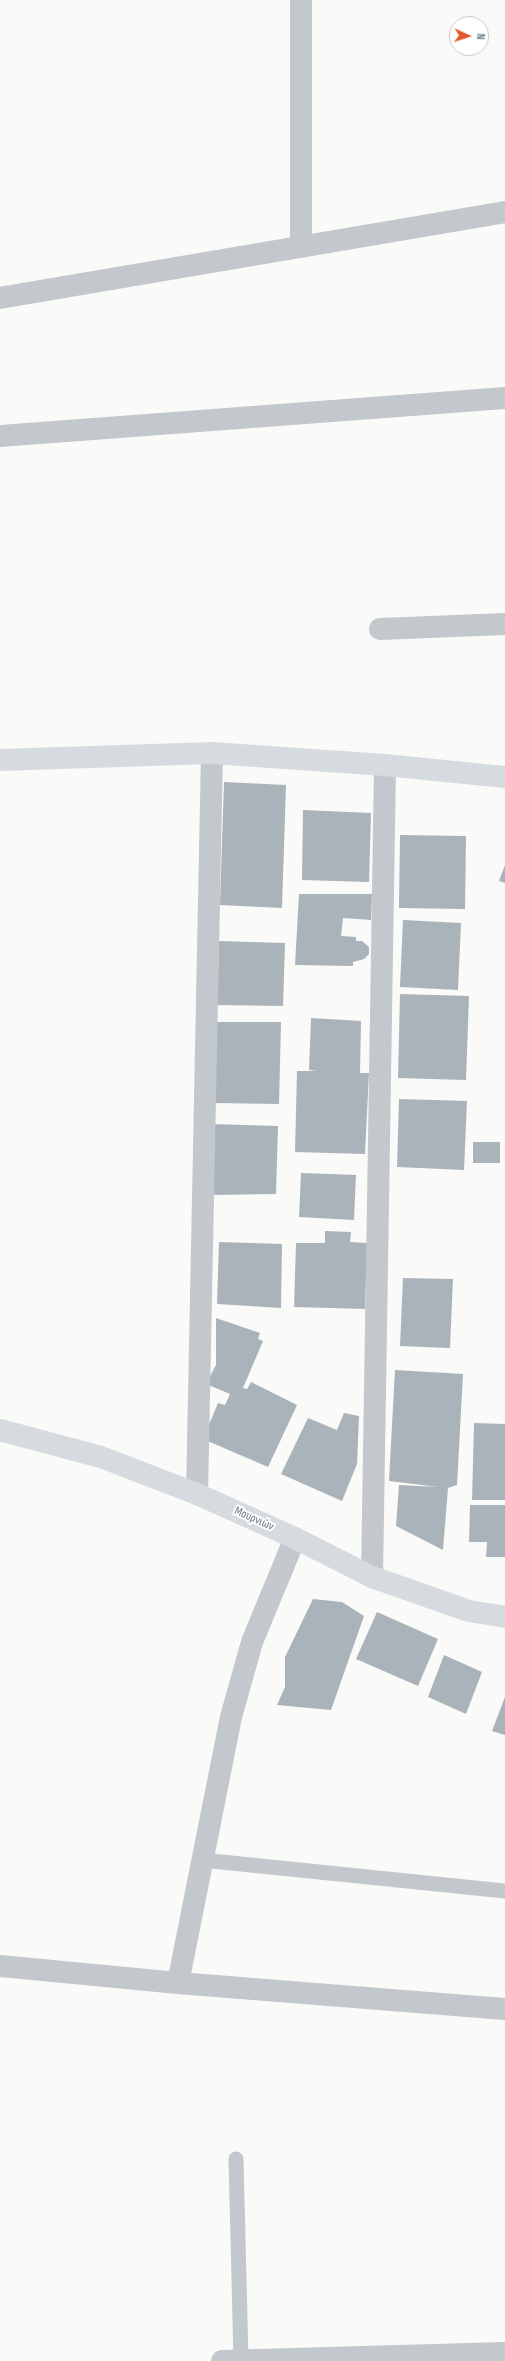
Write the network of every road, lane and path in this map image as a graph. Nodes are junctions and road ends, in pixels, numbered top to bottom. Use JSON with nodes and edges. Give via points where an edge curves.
{"nodes":[{"id":1,"x":301,"y":0,"type":"edge"},
{"id":2,"x":505,"y":212,"type":"edge"},
{"id":3,"x":301,"y":247,"type":"junction"},
{"id":4,"x":0,"y":298,"type":"edge"},
{"id":5,"x":505,"y":398,"type":"edge"},
{"id":6,"x":0,"y":436,"type":"edge"},
{"id":7,"x":505,"y":624,"type":"edge"},
{"id":8,"x":380,"y":629,"type":"dead end"},
{"id":9,"x":212,"y":753,"type":"junction"},
{"id":10,"x":0,"y":760,"type":"edge"},
{"id":11,"x":385,"y":766,"type":"junction"},
{"id":12,"x":505,"y":777,"type":"edge"},
{"id":13,"x":0,"y":1430,"type":"edge"},
{"id":14,"x":197,"y":1494,"type":"junction"},
{"id":15,"x":295,"y":1538,"type":"junction"},
{"id":16,"x":372,"y":1577,"type":"junction"},
{"id":17,"x":505,"y":1617,"type":"edge"},
{"id":18,"x":202,"y":1860,"type":"junction"},
{"id":19,"x":505,"y":1891,"type":"edge"},
{"id":20,"x":0,"y":1966,"type":"edge"},
{"id":21,"x":178,"y":1983,"type":"junction"},
{"id":22,"x":505,"y":2009,"type":"edge"},
{"id":23,"x":236,"y":2159,"type":"dead end"},
{"id":24,"x":505,"y":2353,"type":"edge"},
{"id":25,"x":384,"y":2359,"type":"edge"},
{"id":26,"x":231,"y":2361,"type":"edge"}],
"edges":[{"from":1,"to":3,"type":"street"},
{"from":2,"to":3,"type":"street"},
{"from":3,"to":4,"type":"street"},
{"from":5,"to":6,"type":"street"},
{"from":7,"to":8,"type":"street"},
{"from":9,"to":10,"type":"main road"},
{"from":9,"to":11,"type":"main road"},
{"from":9,"to":14,"type":"street"},
{"from":11,"to":12,"type":"main road"},
{"from":11,"to":16,"type":"street"},
{"from":13,"to":14,"type":"main road","name":"Μουρνιών","via":[[101,1457]]},
{"from":14,"to":15,"type":"main road","name":"Μουρνιών"},
{"from":15,"to":16,"type":"main road","name":"Μουρνιών"},
{"from":15,"to":18,"type":"street","via":[[250,1649],[231,1717]]},
{"from":16,"to":17,"type":"main road","name":"Μουρνιών","via":[[469,1611]]},
{"from":18,"to":19,"type":"lane"},
{"from":18,"to":21,"type":"street"},
{"from":20,"to":21,"type":"street"},
{"from":21,"to":22,"type":"street"},
{"from":23,"to":26,"type":"lane"},
{"from":24,"to":25,"type":"street"},
{"from":25,"to":26,"type":"street"}]}
